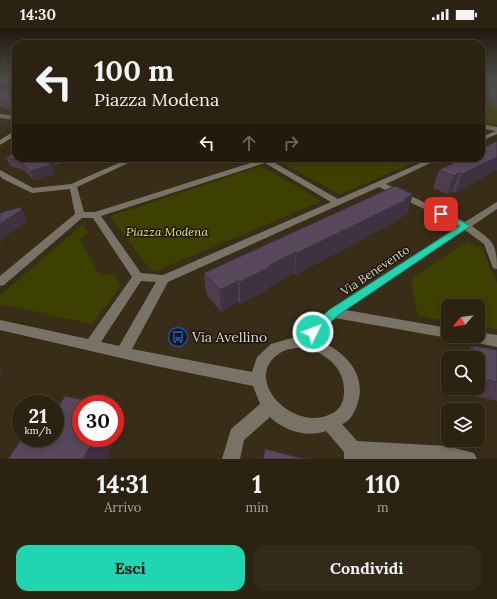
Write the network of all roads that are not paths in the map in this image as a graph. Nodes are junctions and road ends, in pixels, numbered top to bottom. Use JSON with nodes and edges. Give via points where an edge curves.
{"nodes":[{"id":1,"x":0,"y":116,"type":"edge"},
{"id":2,"x":12,"y":118,"type":"edge"},
{"id":3,"x":485,"y":127,"type":"edge"},
{"id":4,"x":497,"y":131,"type":"edge"},
{"id":5,"x":12,"y":135,"type":"edge"},
{"id":6,"x":485,"y":137,"type":"edge"},
{"id":7,"x":0,"y":143,"type":"edge"},
{"id":8,"x":127,"y":162,"type":"edge"},
{"id":9,"x":255,"y":162,"type":"edge"},
{"id":10,"x":269,"y":162,"type":"edge"},
{"id":11,"x":429,"y":162,"type":"edge"},
{"id":12,"x":0,"y":172,"type":"edge"},
{"id":13,"x":379,"y":184,"type":"junction"},
{"id":14,"x":73,"y":186,"type":"junction"},
{"id":15,"x":337,"y":202,"type":"junction"},
{"id":16,"x":497,"y":205,"type":"edge"},
{"id":17,"x":80,"y":215,"type":"junction"},
{"id":18,"x":96,"y":215,"type":"junction"},
{"id":19,"x":466,"y":226,"type":"junction"},
{"id":20,"x":497,"y":265,"type":"edge"},
{"id":21,"x":138,"y":277,"type":"junction"},
{"id":22,"x":164,"y":279,"type":"junction"},
{"id":23,"x":0,"y":282,"type":"edge"},
{"id":24,"x":333,"y":313,"type":"junction"},
{"id":25,"x":0,"y":325,"type":"edge"},
{"id":26,"x":441,"y":332,"type":"edge"},
{"id":27,"x":485,"y":339,"type":"edge"},
{"id":28,"x":497,"y":341,"type":"edge"},
{"id":29,"x":303,"y":342,"type":"junction"},
{"id":30,"x":92,"y":345,"type":"junction"},
{"id":31,"x":123,"y":352,"type":"junction"},
{"id":32,"x":257,"y":380,"type":"junction"},
{"id":33,"x":268,"y":408,"type":"junction"},
{"id":34,"x":331,"y":424,"type":"junction"},
{"id":35,"x":353,"y":454,"type":"edge"},
{"id":36,"x":231,"y":459,"type":"edge"},
{"id":37,"x":468,"y":459,"type":"edge"}],
"edges":[{"from":1,"to":2,"type":"street"},
{"from":3,"to":4,"type":"street"},
{"from":4,"to":6,"type":"street"},
{"from":5,"to":7,"type":"street"},
{"from":8,"to":14,"type":"street"},
{"from":9,"to":18,"type":"street"},
{"from":10,"to":15,"type":"street"},
{"from":11,"to":13,"type":"street"},
{"from":12,"to":14,"type":"street","via":[[32,190]]},
{"from":13,"to":15,"type":"street"},
{"from":13,"to":19,"type":"street"},
{"from":14,"to":17,"type":"street"},
{"from":15,"to":22,"type":"street"},
{"from":16,"to":19,"type":"street","name":"Via Benevento"},
{"from":17,"to":18,"type":"street"},
{"from":17,"to":23,"type":"street"},
{"from":18,"to":21,"type":"street"},
{"from":19,"to":20,"type":"street","via":[[488,243]]},
{"from":19,"to":24,"type":"street","name":"Via Benevento"},
{"from":21,"to":22,"type":"street"},
{"from":21,"to":30,"type":"street"},
{"from":22,"to":31,"type":"street"},
{"from":24,"to":26,"type":"street"},
{"from":24,"to":29,"type":"street","name":"Via Benevento"},
{"from":25,"to":30,"type":"street"},
{"from":27,"to":28,"type":"street"},
{"from":29,"to":32,"type":"street","via":[[289,342],[276,347],[266,355]]},
{"from":29,"to":34,"type":"street","via":[[317,344],[330,351],[342,361],[349,374],[353,388],[351,402],[344,415]]},
{"from":30,"to":31,"type":"street"},
{"from":31,"to":32,"type":"street"},
{"from":32,"to":33,"type":"street","via":[[260,394]]},
{"from":33,"to":34,"type":"street","via":[[281,420],[297,427],[315,429]]},
{"from":33,"to":36,"type":"street","via":[[237,435]]},
{"from":34,"to":35,"type":"street"},
{"from":35,"to":37,"type":"street","via":[[447,455]]}]}
